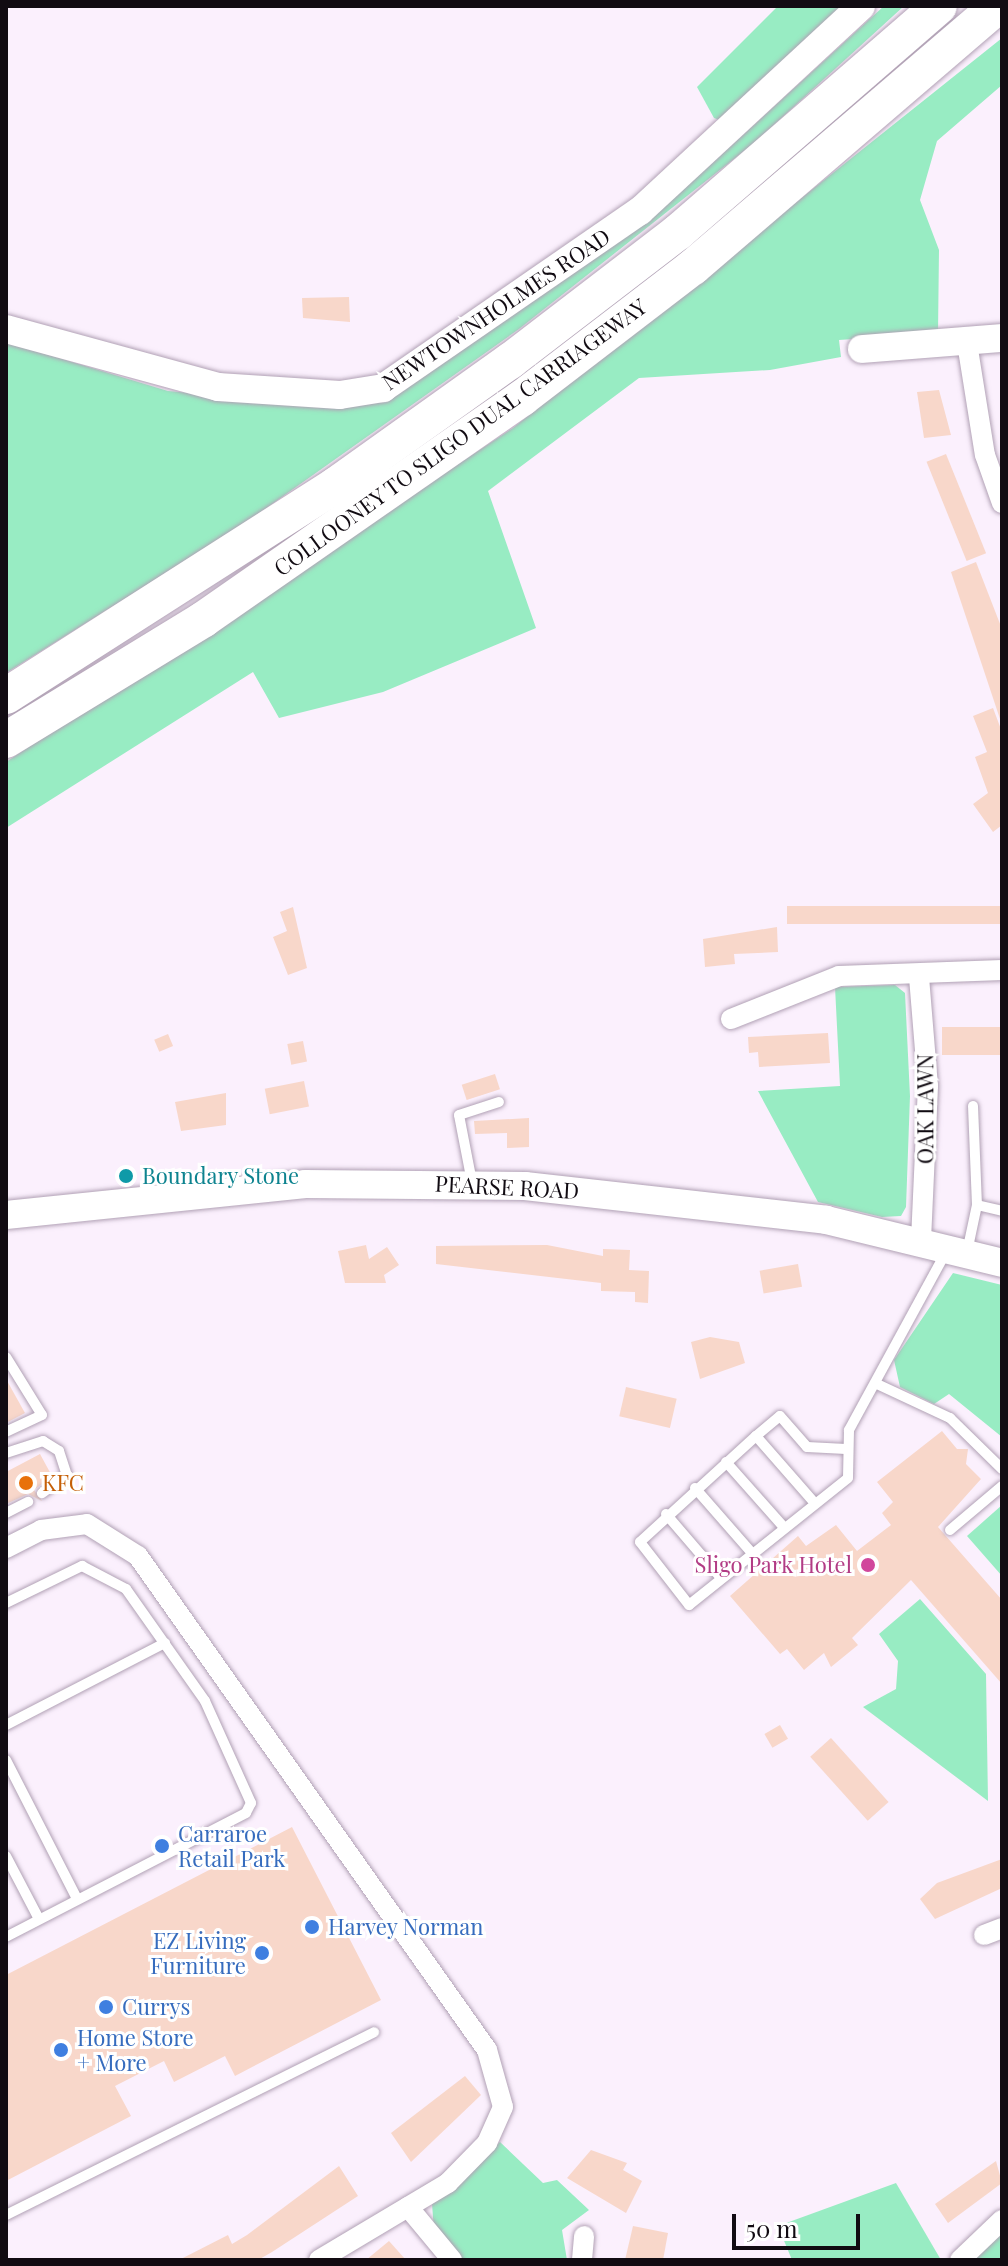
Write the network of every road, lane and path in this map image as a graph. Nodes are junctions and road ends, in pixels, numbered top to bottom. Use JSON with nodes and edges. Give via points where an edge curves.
{"nodes":[{"id":1,"x":861,"y":6,"type":"edge"},
{"id":2,"x":920,"y":6,"type":"edge"},
{"id":3,"x":939,"y":6,"type":"edge"},
{"id":4,"x":997,"y":6,"type":"edge"},
{"id":5,"x":1002,"y":21,"type":"edge"},
{"id":6,"x":832,"y":102,"type":"junction"},
{"id":7,"x":849,"y":138,"type":"junction"},
{"id":8,"x":6,"y":329,"type":"edge"},
{"id":9,"x":1002,"y":338,"type":"edge"},
{"id":10,"x":967,"y":343,"type":"junction"},
{"id":11,"x":862,"y":349,"type":"dead end"},
{"id":12,"x":1002,"y":503,"type":"edge"},
{"id":13,"x":6,"y":696,"type":"edge"},
{"id":14,"x":6,"y":740,"type":"edge"},
{"id":15,"x":1002,"y":970,"type":"edge"},
{"id":16,"x":919,"y":977,"type":"junction"},
{"id":17,"x":731,"y":1019,"type":"dead end"},
{"id":18,"x":499,"y":1102,"type":"dead end"},
{"id":19,"x":973,"y":1106,"type":"dead end"},
{"id":20,"x":472,"y":1184,"type":"junction"},
{"id":21,"x":977,"y":1205,"type":"junction"},
{"id":22,"x":1002,"y":1211,"type":"edge"},
{"id":23,"x":6,"y":1215,"type":"edge"},
{"id":24,"x":945,"y":1248,"type":"junction"},
{"id":25,"x":1002,"y":1263,"type":"edge"},
{"id":26,"x":6,"y":1357,"type":"edge"},
{"id":27,"x":877,"y":1384,"type":"junction"},
{"id":28,"x":6,"y":1432,"type":"edge"},
{"id":29,"x":756,"y":1436,"type":"junction"},
{"id":30,"x":846,"y":1449,"type":"junction"},
{"id":31,"x":6,"y":1453,"type":"edge"},
{"id":32,"x":726,"y":1462,"type":"junction"},
{"id":33,"x":1002,"y":1469,"type":"edge"},
{"id":34,"x":1002,"y":1486,"type":"edge"},
{"id":35,"x":695,"y":1488,"type":"junction"},
{"id":36,"x":42,"y":1493,"type":"dead end"},
{"id":37,"x":812,"y":1500,"type":"junction"},
{"id":38,"x":28,"y":1502,"type":"dead end"},
{"id":39,"x":6,"y":1513,"type":"edge"},
{"id":40,"x":666,"y":1514,"type":"junction"},
{"id":41,"x":782,"y":1525,"type":"junction"},
{"id":42,"x":950,"y":1530,"type":"dead end"},
{"id":43,"x":6,"y":1548,"type":"edge"},
{"id":44,"x":751,"y":1552,"type":"junction"},
{"id":45,"x":721,"y":1578,"type":"junction"},
{"id":46,"x":6,"y":1603,"type":"edge"},
{"id":47,"x":165,"y":1643,"type":"junction"},
{"id":48,"x":6,"y":1725,"type":"edge"},
{"id":49,"x":6,"y":1760,"type":"edge"},
{"id":50,"x":6,"y":1856,"type":"edge"},
{"id":51,"x":77,"y":1899,"type":"junction"},
{"id":52,"x":39,"y":1919,"type":"junction"},
{"id":53,"x":6,"y":1937,"type":"edge"},
{"id":54,"x":374,"y":2032,"type":"dead end"},
{"id":55,"x":408,"y":2207,"type":"junction"},
{"id":56,"x":6,"y":2215,"type":"edge"},
{"id":57,"x":1002,"y":2220,"type":"edge"},
{"id":58,"x":584,"y":2236,"type":"dead end"},
{"id":59,"x":319,"y":2260,"type":"edge"},
{"id":60,"x":452,"y":2260,"type":"edge"},
{"id":61,"x":582,"y":2260,"type":"edge"},
{"id":62,"x":960,"y":2260,"type":"edge"}],
"edges":[{"from":1,"to":8,"type":"street","name":"NEWTOWNHOLMES ROAD","via":[[640,211],[383,388],[340,395],[218,387]]},
{"from":2,"to":6,"type":"highway"},
{"from":3,"to":6,"type":"highway","name":"COLLOONEY TO SLIGO DUAL CARRIAGEWAY"},
{"from":4,"to":7,"type":"highway","name":"COLLOONEY TO SLIGO DUAL CARRIAGEWAY"},
{"from":5,"to":7,"type":"highway"},
{"from":6,"to":13,"type":"highway","name":"COLLOONEY TO SLIGO DUAL CARRIAGEWAY","via":[[510,361],[286,518]]},
{"from":7,"to":14,"type":"highway","name":"COLLOONEY TO SLIGO DUAL CARRIAGEWAY","via":[[510,407],[204,619]]},
{"from":9,"to":10,"type":"street"},
{"from":10,"to":11,"type":"street"},
{"from":10,"to":12,"type":"street","via":[[985,455]]},
{"from":15,"to":16,"type":"street"},
{"from":16,"to":17,"type":"street","via":[[839,976]]},
{"from":16,"to":24,"type":"street","name":"OAK LAWN"},
{"from":18,"to":20,"type":"lane","via":[[459,1115]]},
{"from":19,"to":21,"type":"lane"},
{"from":20,"to":23,"type":"street","name":"PEARSE ROAD","via":[[305,1184]]},
{"from":20,"to":24,"type":"street","name":"PEARSE ROAD","via":[[779,1213]]},
{"from":21,"to":22,"type":"lane"},
{"from":21,"to":24,"type":"lane"},
{"from":24,"to":25,"type":"street","name":"PEARSE ROAD"},
{"from":24,"to":27,"type":"lane"},
{"from":26,"to":28,"type":"lane","via":[[42,1415]]},
{"from":27,"to":30,"type":"lane"},
{"from":27,"to":33,"type":"lane","via":[[950,1418]]},
{"from":29,"to":30,"type":"lane","via":[[780,1416],[807,1447]]},
{"from":29,"to":32,"type":"lane"},
{"from":29,"to":37,"type":"lane"},
{"from":30,"to":37,"type":"lane","via":[[848,1478]]},
{"from":31,"to":36,"type":"lane","via":[[43,1441],[59,1451],[65,1480]]},
{"from":32,"to":35,"type":"lane"},
{"from":32,"to":41,"type":"lane"},
{"from":34,"to":42,"type":"lane"},
{"from":35,"to":40,"type":"lane"},
{"from":35,"to":44,"type":"lane"},
{"from":37,"to":41,"type":"lane"},
{"from":38,"to":39,"type":"lane"},
{"from":40,"to":45,"type":"lane"},
{"from":40,"to":45,"type":"lane","via":[[640,1542],[689,1605]]},
{"from":41,"to":44,"type":"lane"},
{"from":43,"to":55,"type":"street","via":[[41,1530],[87,1524],[138,1556],[487,2050],[501,2084],[498,2124],[448,2183]]},
{"from":44,"to":45,"type":"lane"},
{"from":46,"to":47,"type":"lane","via":[[82,1566],[126,1589]]},
{"from":47,"to":48,"type":"lane"},
{"from":47,"to":51,"type":"lane","via":[[244,1779],[246,1813]]},
{"from":49,"to":51,"type":"lane"},
{"from":50,"to":52,"type":"lane"},
{"from":51,"to":52,"type":"lane"},
{"from":52,"to":53,"type":"lane"},
{"from":54,"to":56,"type":"lane"},
{"from":55,"to":59,"type":"street"},
{"from":55,"to":60,"type":"street"},
{"from":57,"to":62,"type":"street"},
{"from":58,"to":61,"type":"street"}]}
